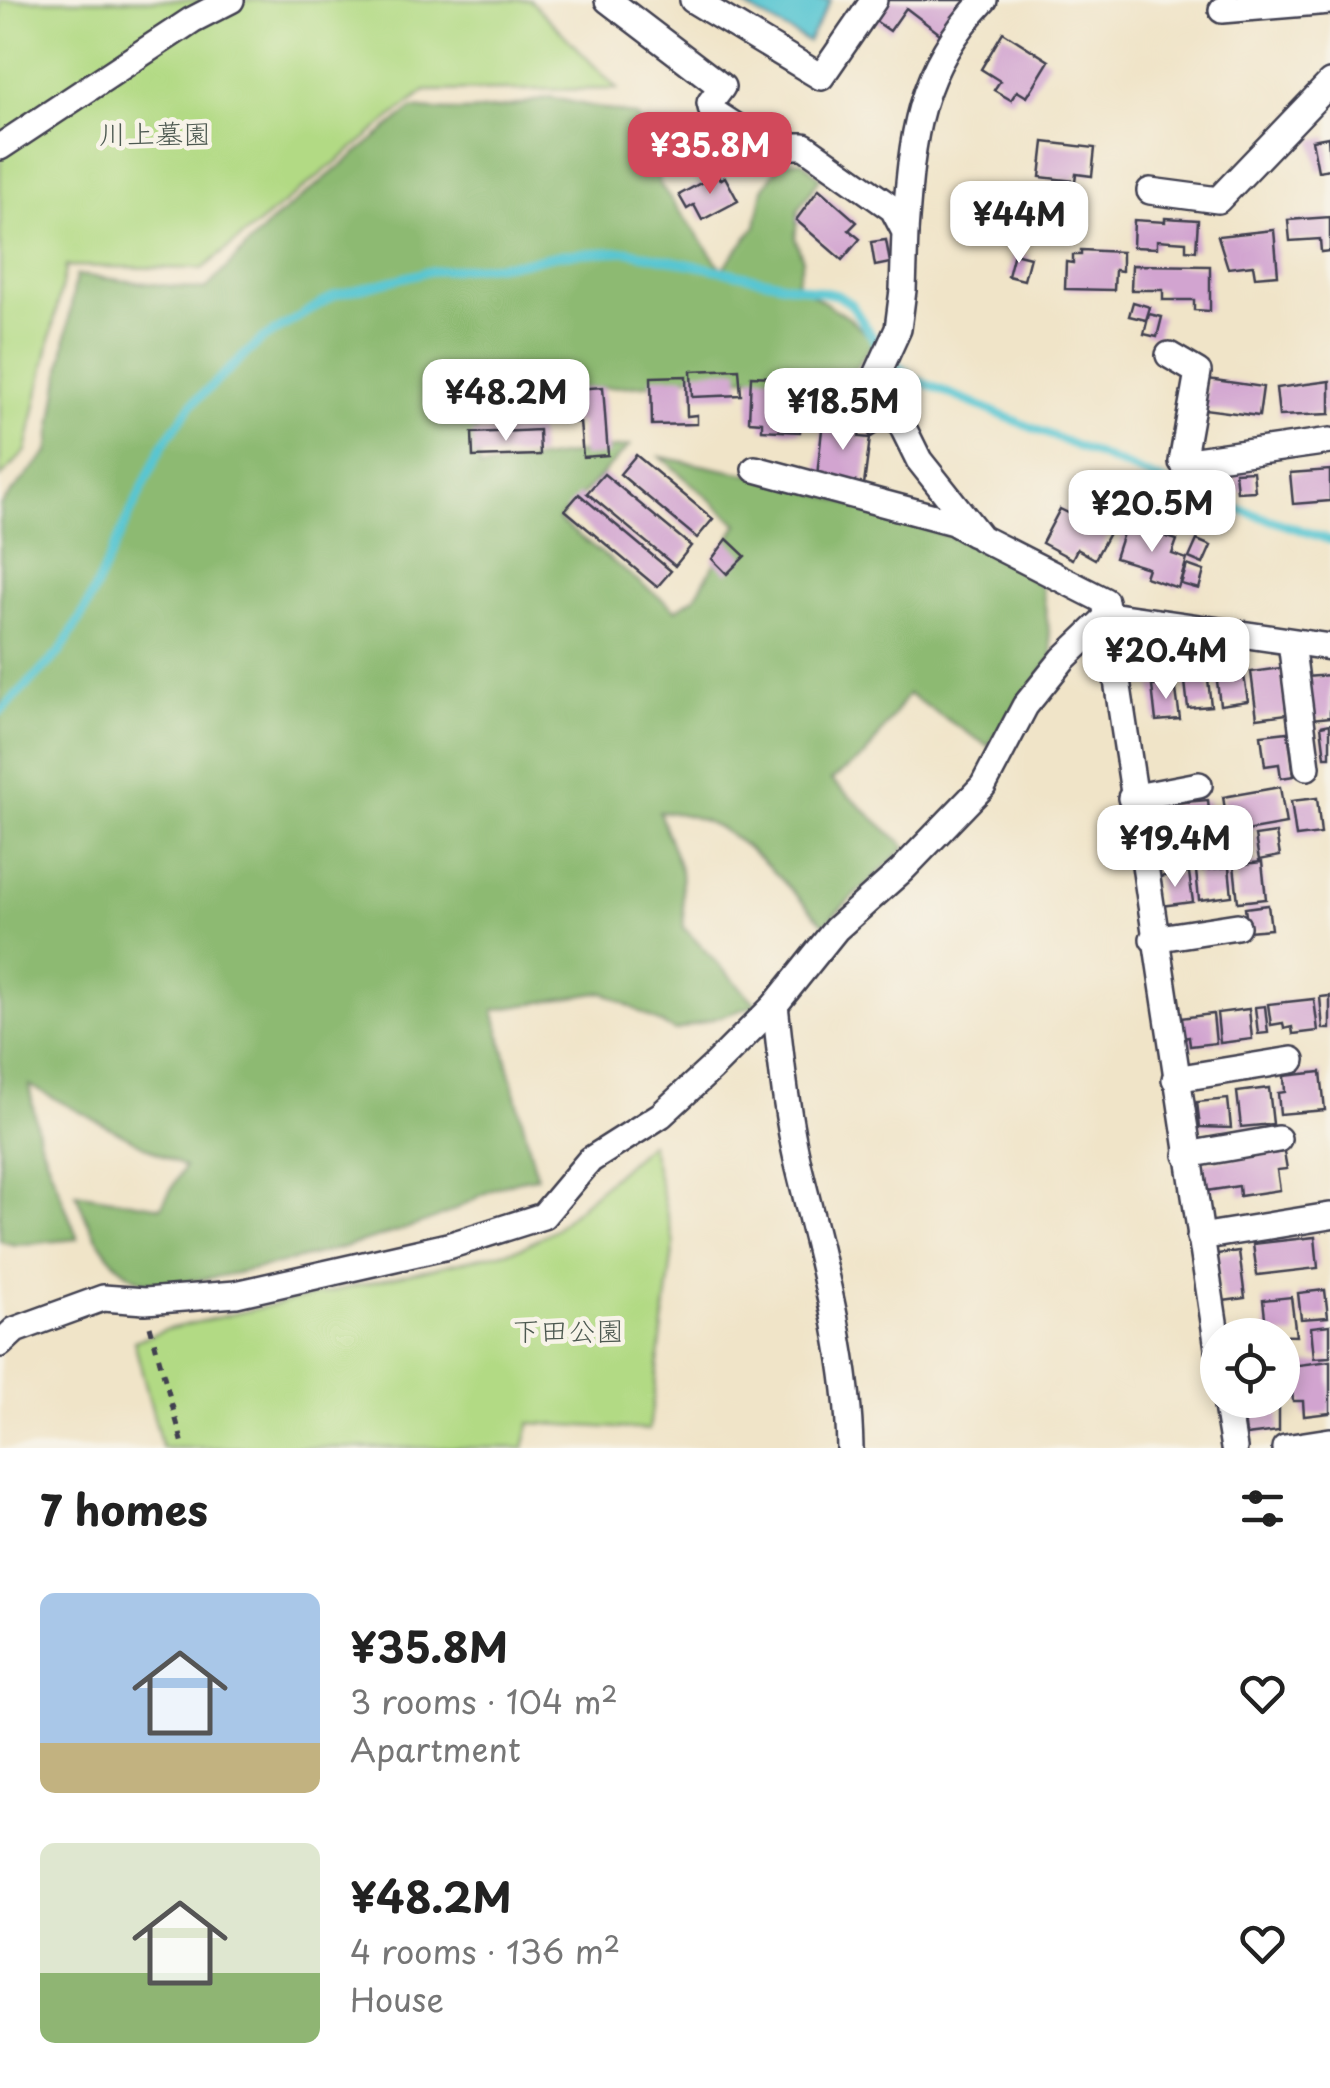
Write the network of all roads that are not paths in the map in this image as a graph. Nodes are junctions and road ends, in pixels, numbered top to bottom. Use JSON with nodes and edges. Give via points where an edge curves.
{"nodes":[{"id":1,"x":231,"y":0,"type":"edge"},
{"id":2,"x":608,"y":0,"type":"edge"},
{"id":3,"x":693,"y":0,"type":"edge"},
{"id":4,"x":874,"y":0,"type":"edge"},
{"id":5,"x":984,"y":0,"type":"edge"},
{"id":6,"x":1330,"y":2,"type":"edge"},
{"id":7,"x":1222,"y":10,"type":"dead end"},
{"id":8,"x":1330,"y":83,"type":"edge"},
{"id":9,"x":0,"y":147,"type":"edge"},
{"id":10,"x":1150,"y":191,"type":"dead end"},
{"id":11,"x":905,"y":232,"type":"junction"},
{"id":12,"x":1169,"y":355,"type":"dead end"},
{"id":13,"x":1330,"y":441,"type":"edge"},
{"id":14,"x":754,"y":470,"type":"dead end"},
{"id":15,"x":982,"y":538,"type":"junction"},
{"id":16,"x":1108,"y":615,"type":"junction"},
{"id":17,"x":1291,"y":642,"type":"junction"},
{"id":18,"x":1330,"y":647,"type":"edge"},
{"id":19,"x":1308,"y":767,"type":"dead end"},
{"id":20,"x":1199,"y":785,"type":"dead end"},
{"id":21,"x":1132,"y":798,"type":"junction"},
{"id":22,"x":1237,"y":926,"type":"dead end"},
{"id":23,"x":1153,"y":940,"type":"junction"},
{"id":24,"x":775,"y":1005,"type":"junction"},
{"id":25,"x":1292,"y":1060,"type":"dead end"},
{"id":26,"x":1175,"y":1080,"type":"junction"},
{"id":27,"x":1278,"y":1139,"type":"dead end"},
{"id":28,"x":1187,"y":1155,"type":"junction"},
{"id":29,"x":1330,"y":1216,"type":"edge"},
{"id":30,"x":1200,"y":1238,"type":"junction"},
{"id":31,"x":1213,"y":1318,"type":"edge"},
{"id":32,"x":0,"y":1344,"type":"edge"},
{"id":33,"x":1229,"y":1418,"type":"edge"},
{"id":34,"x":1330,"y":1441,"type":"edge"},
{"id":35,"x":850,"y":1448,"type":"edge"},
{"id":36,"x":1234,"y":1448,"type":"edge"},
{"id":37,"x":1285,"y":1448,"type":"edge"}],
"edges":[{"from":1,"to":9,"type":"street"},
{"from":2,"to":11,"type":"street","via":[[722,87],[710,103],[712,112],[757,140],[804,146],[893,209]]},
{"from":3,"to":4,"type":"street","via":[[821,78]]},
{"from":5,"to":11,"type":"street","via":[[946,46],[916,113]]},
{"from":6,"to":7,"type":"street"},
{"from":8,"to":10,"type":"street","via":[[1218,200]]},
{"from":11,"to":15,"type":"street","via":[[898,328],[876,375],[919,460]]},
{"from":12,"to":13,"type":"street","via":[[1198,372],[1182,462]]},
{"from":14,"to":15,"type":"street","via":[[954,522]]},
{"from":15,"to":16,"type":"street","via":[[1105,601]]},
{"from":16,"to":17,"type":"street"},
{"from":16,"to":21,"type":"street"},
{"from":16,"to":24,"type":"street","via":[[1024,706],[983,786],[836,928]]},
{"from":17,"to":18,"type":"street"},
{"from":17,"to":19,"type":"street"},
{"from":20,"to":21,"type":"street"},
{"from":21,"to":23,"type":"street"},
{"from":22,"to":23,"type":"street"},
{"from":23,"to":26,"type":"street"},
{"from":24,"to":32,"type":"street","via":[[661,1115],[590,1160],[543,1216],[448,1246],[236,1294],[103,1298],[15,1330]]},
{"from":24,"to":35,"type":"street","via":[[792,1132],[846,1375]]},
{"from":25,"to":26,"type":"street"},
{"from":26,"to":28,"type":"street"},
{"from":27,"to":28,"type":"street"},
{"from":28,"to":30,"type":"street"},
{"from":29,"to":30,"type":"street"},
{"from":30,"to":31,"type":"street"},
{"from":33,"to":36,"type":"street"},
{"from":34,"to":37,"type":"street"}]}
